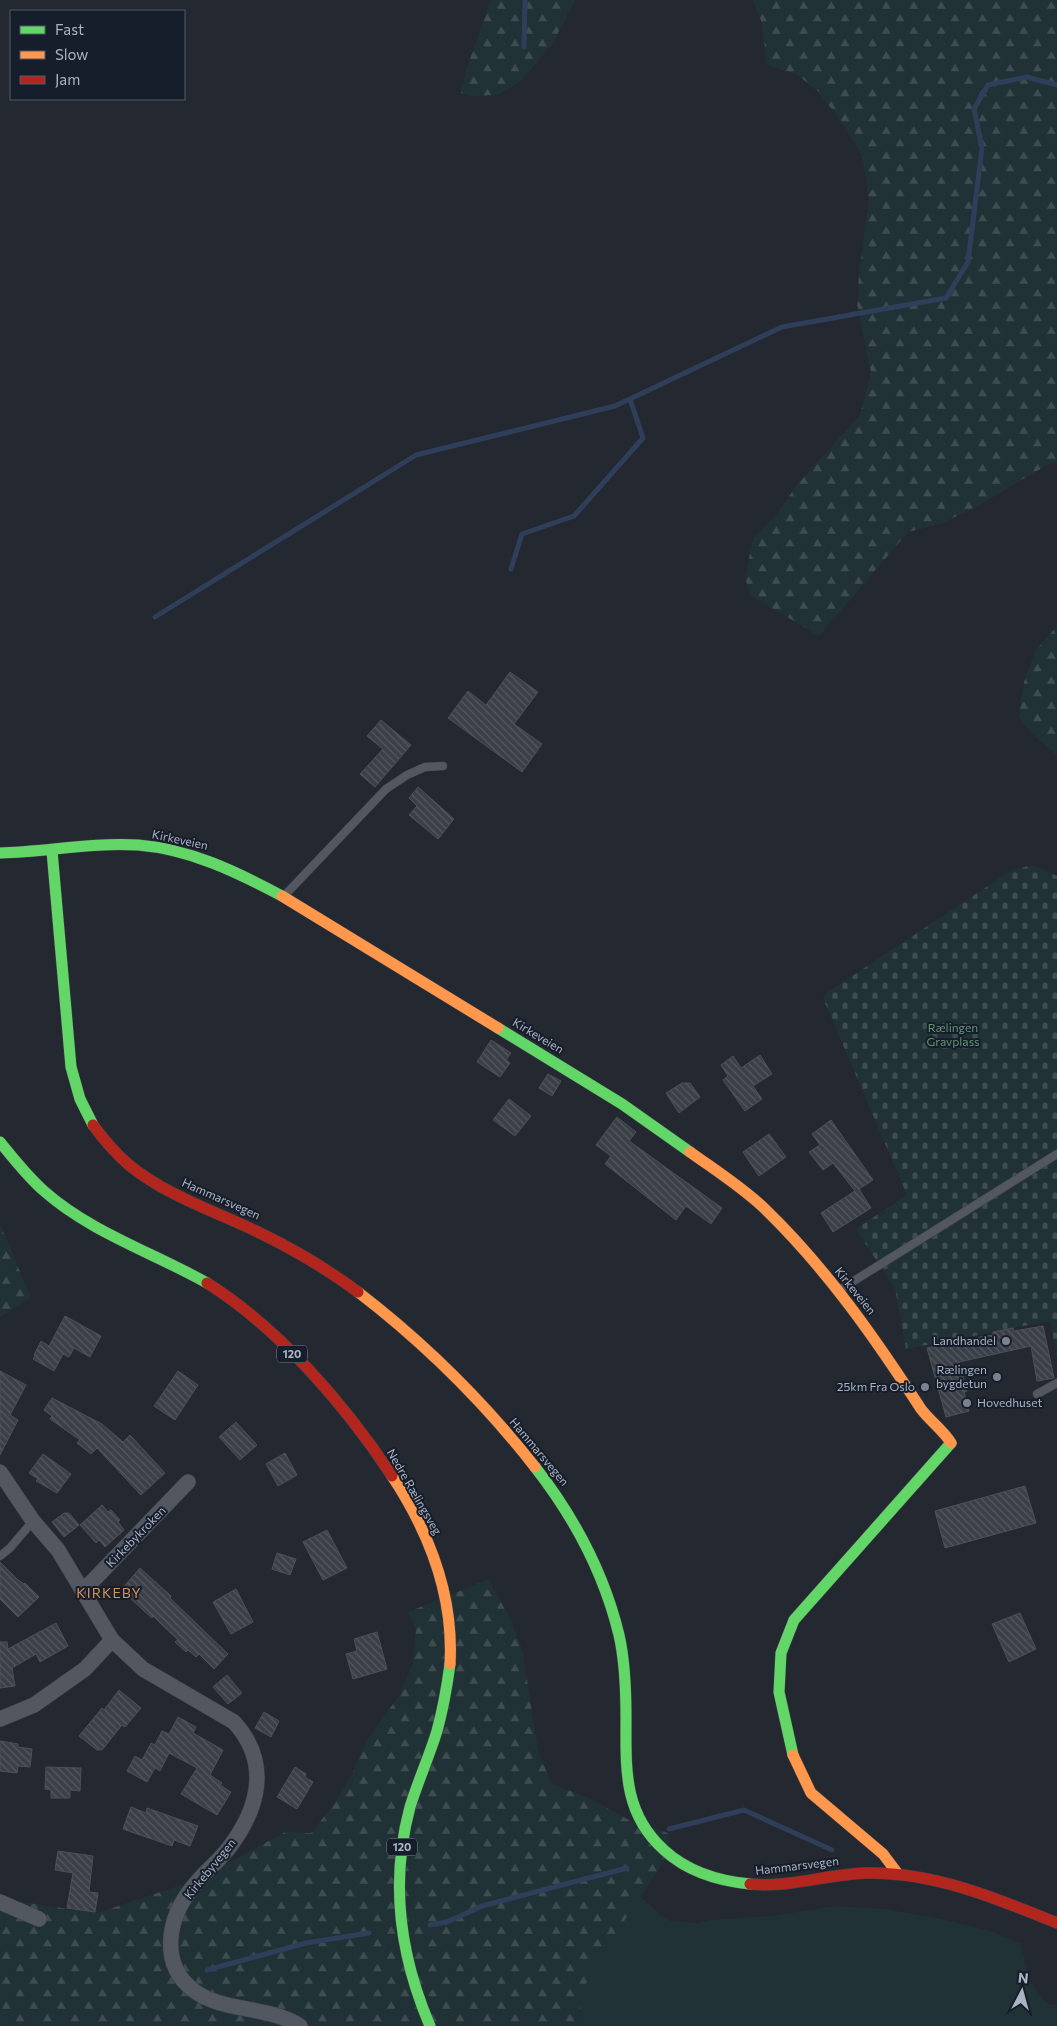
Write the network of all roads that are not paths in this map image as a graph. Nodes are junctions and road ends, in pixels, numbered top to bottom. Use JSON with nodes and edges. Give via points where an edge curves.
{"nodes":[{"id":1,"x":443,"y":766,"type":"dead end"},
{"id":2,"x":52,"y":851,"type":"junction"},
{"id":3,"x":0,"y":853,"type":"edge"},
{"id":4,"x":283,"y":897,"type":"junction"},
{"id":5,"x":0,"y":1142,"type":"edge"},
{"id":6,"x":1057,"y":1154,"type":"edge"},
{"id":7,"x":839,"y":1290,"type":"junction"},
{"id":8,"x":1057,"y":1383,"type":"edge"},
{"id":9,"x":1037,"y":1394,"type":"dead end"},
{"id":10,"x":0,"y":1472,"type":"edge"},
{"id":11,"x":188,"y":1482,"type":"dead end"},
{"id":12,"x":33,"y":1521,"type":"junction"},
{"id":13,"x":0,"y":1556,"type":"edge"},
{"id":14,"x":82,"y":1592,"type":"junction"},
{"id":15,"x":112,"y":1640,"type":"junction"},
{"id":16,"x":0,"y":1719,"type":"edge"},
{"id":17,"x":898,"y":1874,"type":"junction"},
{"id":18,"x":0,"y":1902,"type":"edge"},
{"id":19,"x":39,"y":1919,"type":"dead end"},
{"id":20,"x":1057,"y":1923,"type":"edge"},
{"id":21,"x":300,"y":2026,"type":"edge"},
{"id":22,"x":430,"y":2026,"type":"edge"}],
"edges":[{"from":1,"to":4,"type":"lane","via":[[425,767],[386,789]]},
{"from":2,"to":3,"type":"street","name":"Kirkeveien"},
{"from":2,"to":4,"type":"street","name":"Kirkeveien","via":[[115,845],[171,850],[236,871]]},
{"from":2,"to":17,"type":"street","name":"Hammarsvegen","via":[[71,1067],[80,1100],[94,1127],[124,1163],[152,1182],[290,1247],[356,1291],[426,1350],[546,1479],[584,1539],[614,1618],[624,1679],[626,1781],[636,1815],[651,1838],[690,1869],[730,1884],[762,1886],[850,1874]]},
{"from":4,"to":7,"type":"street","name":"Kirkeveien","via":[[622,1104],[765,1209]]},
{"from":5,"to":22,"type":"street","name":"Nedre Rælingsveg","number":"120","via":[[26,1174],[64,1208],[110,1235],[209,1284],[250,1314],[315,1378],[363,1435],[418,1522],[439,1570],[451,1633],[446,1691],[435,1737],[412,1798],[400,1867],[399,1904],[404,1947],[415,1990]]},
{"from":6,"to":7,"type":"lane"},
{"from":7,"to":17,"type":"street","name":"Kirkeveien","via":[[927,1417],[951,1442],[794,1620],[781,1653],[779,1692],[794,1761],[811,1793],[883,1854]]},
{"from":8,"to":9,"type":"lane"},
{"from":10,"to":12,"type":"street","name":"Kirkebyvegen"},
{"from":11,"to":14,"type":"street","name":"Kirkebykroken"},
{"from":12,"to":13,"type":"lane"},
{"from":12,"to":14,"type":"street","name":"Kirkebyvegen","via":[[58,1550]]},
{"from":14,"to":15,"type":"street","name":"Kirkebyvegen"},
{"from":15,"to":16,"type":"street","via":[[85,1669],[34,1705]]},
{"from":15,"to":21,"type":"street","name":"Kirkebyvegen","via":[[142,1669],[234,1722],[243,1732],[256,1761],[258,1788],[249,1816],[228,1849],[191,1888],[172,1925],[170,1950],[173,1964],[185,1982],[204,1997],[277,2015]]},
{"from":17,"to":20,"type":"street","name":"Hammarsvegen","via":[[939,1880],[982,1892]]},
{"from":18,"to":19,"type":"street"}]}
